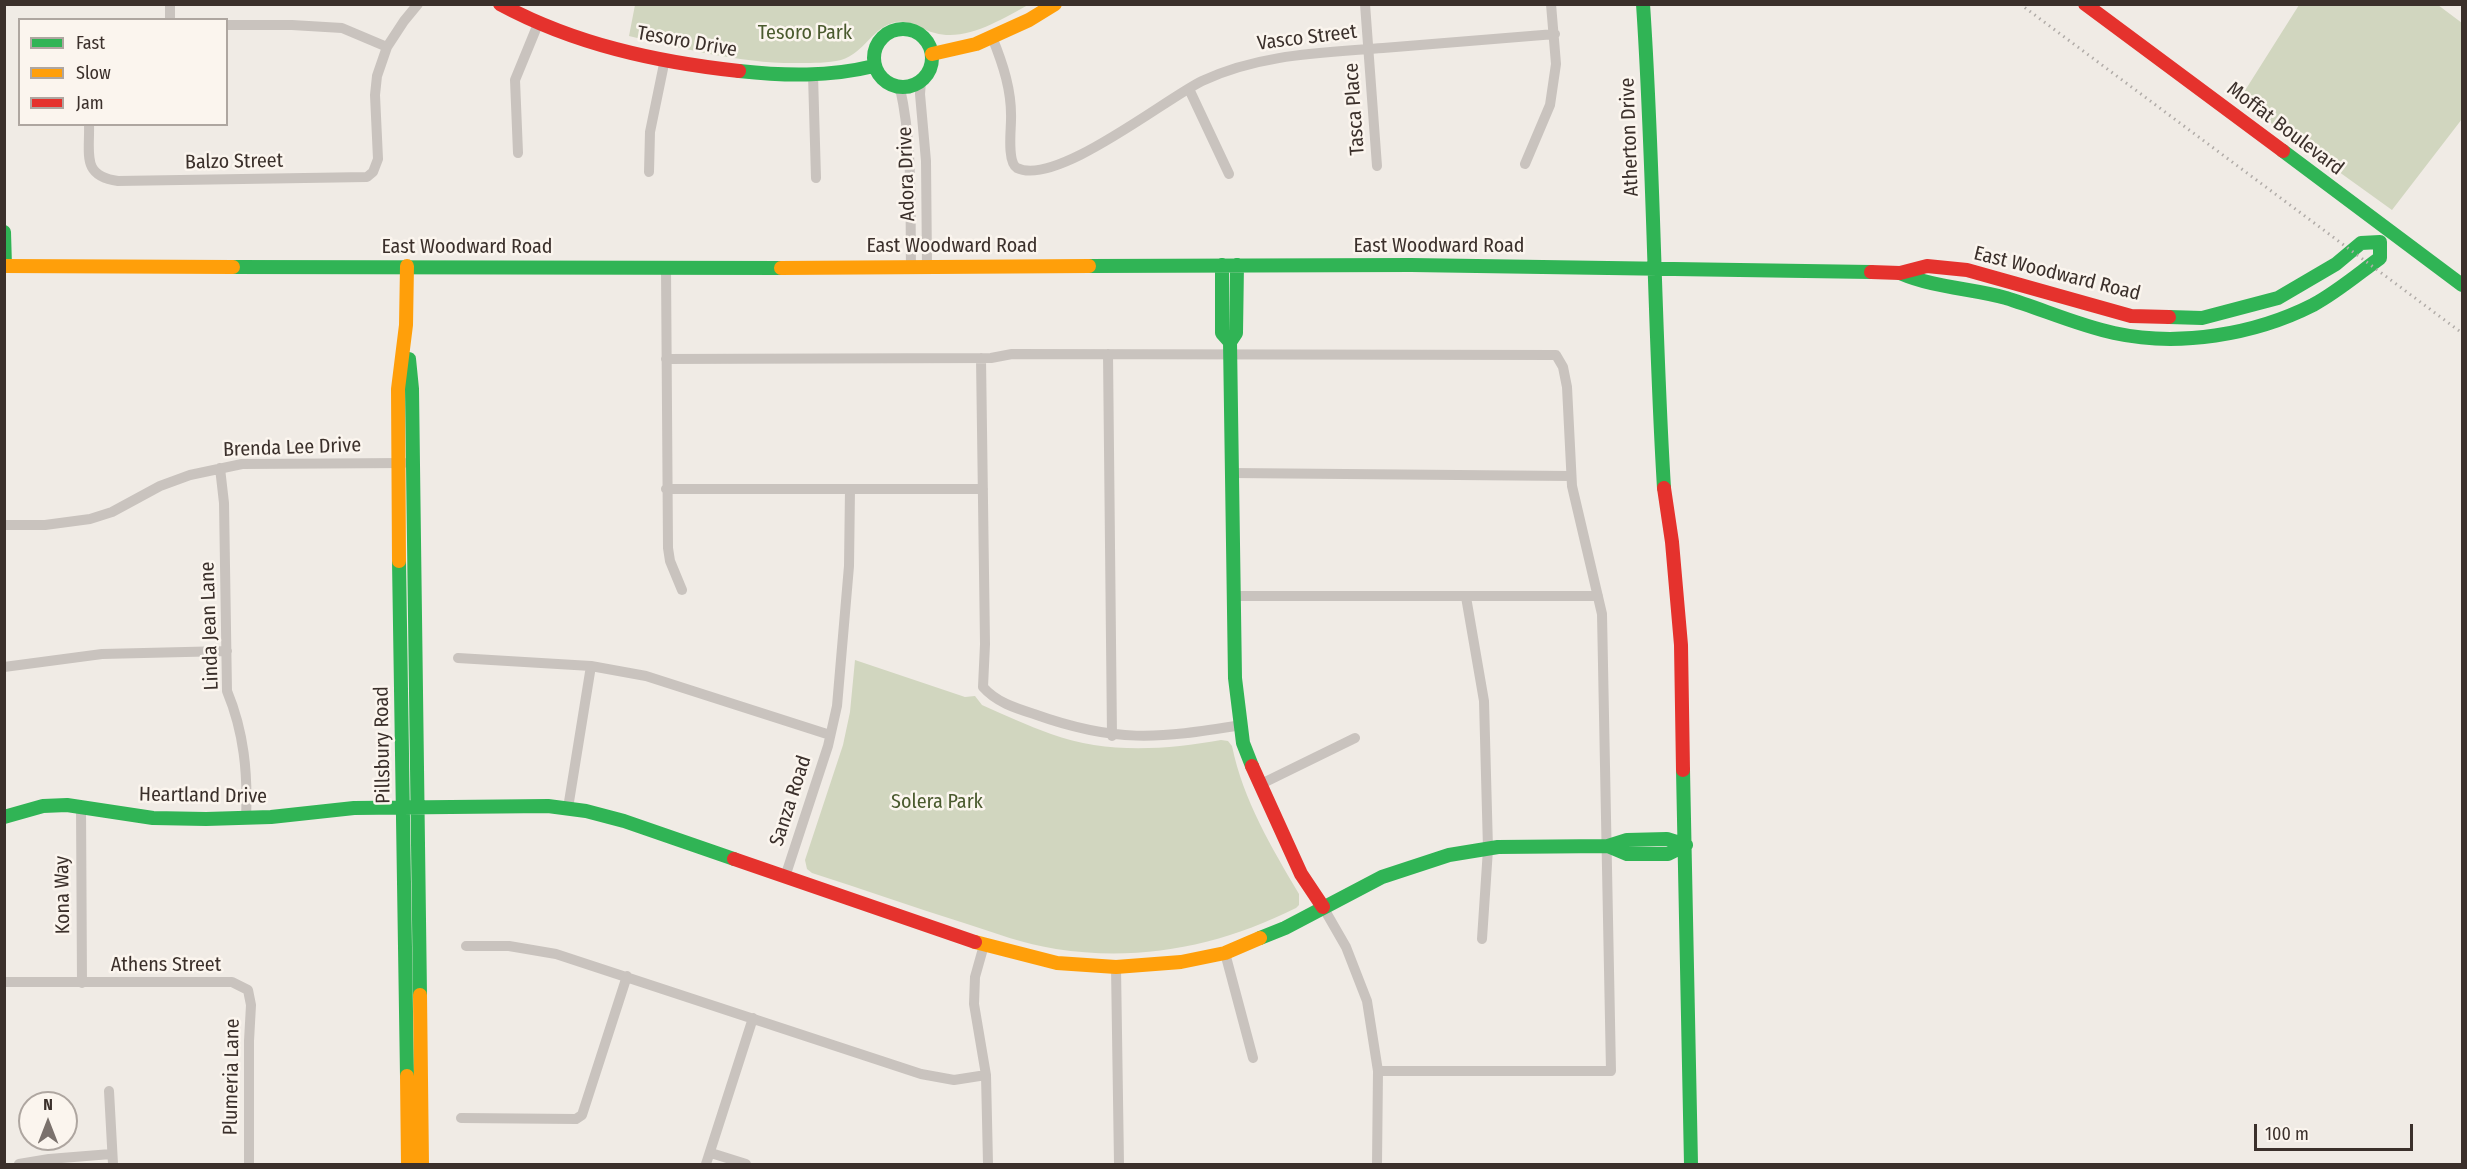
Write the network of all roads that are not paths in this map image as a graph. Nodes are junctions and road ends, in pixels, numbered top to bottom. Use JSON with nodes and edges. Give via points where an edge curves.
{"nodes":[{"id":1,"x":418,"y":4,"type":"edge"},
{"id":2,"x":500,"y":4,"type":"edge"},
{"id":3,"x":1055,"y":4,"type":"edge"},
{"id":4,"x":1365,"y":4,"type":"edge"},
{"id":5,"x":1551,"y":4,"type":"edge"},
{"id":6,"x":1643,"y":4,"type":"edge"},
{"id":7,"x":2085,"y":4,"type":"edge"},
{"id":8,"x":538,"y":24,"type":"junction"},
{"id":9,"x":228,"y":26,"type":"edge"},
{"id":10,"x":1555,"y":34,"type":"junction"},
{"id":11,"x":992,"y":37,"type":"junction"},
{"id":12,"x":387,"y":47,"type":"junction"},
{"id":13,"x":1369,"y":49,"type":"junction"},
{"id":14,"x":932,"y":54,"type":"junction"},
{"id":15,"x":665,"y":59,"type":"junction"},
{"id":16,"x":874,"y":66,"type":"junction"},
{"id":17,"x":813,"y":75,"type":"junction"},
{"id":18,"x":921,"y":81,"type":"junction"},
{"id":19,"x":900,"y":88,"type":"junction"},
{"id":20,"x":1189,"y":89,"type":"junction"},
{"id":21,"x":89,"y":126,"type":"edge"},
{"id":22,"x":518,"y":153,"type":"dead end"},
{"id":23,"x":1525,"y":164,"type":"dead end"},
{"id":24,"x":1377,"y":166,"type":"dead end"},
{"id":25,"x":649,"y":172,"type":"dead end"},
{"id":26,"x":1229,"y":174,"type":"dead end"},
{"id":27,"x":816,"y":178,"type":"dead end"},
{"id":28,"x":2389,"y":230,"type":"junction"},
{"id":29,"x":4,"y":232,"type":"edge"},
{"id":30,"x":2380,"y":242,"type":"junction"},
{"id":31,"x":1222,"y":265,"type":"junction"},
{"id":32,"x":1237,"y":265,"type":"junction"},
{"id":33,"x":407,"y":266,"type":"junction"},
{"id":34,"x":911,"y":266,"type":"junction"},
{"id":35,"x":927,"y":266,"type":"junction"},
{"id":36,"x":5,"y":267,"type":"edge"},
{"id":37,"x":666,"y":268,"type":"junction"},
{"id":38,"x":1653,"y":268,"type":"junction"},
{"id":39,"x":1900,"y":273,"type":"junction"},
{"id":40,"x":2463,"y":285,"type":"edge"},
{"id":41,"x":1230,"y":347,"type":"junction"},
{"id":42,"x":1108,"y":354,"type":"junction"},
{"id":43,"x":666,"y":358,"type":"junction"},
{"id":44,"x":981,"y":358,"type":"junction"},
{"id":45,"x":406,"y":463,"type":"junction"},
{"id":46,"x":220,"y":468,"type":"junction"},
{"id":47,"x":1232,"y":472,"type":"junction"},
{"id":48,"x":1571,"y":476,"type":"junction"},
{"id":49,"x":666,"y":489,"type":"junction"},
{"id":50,"x":850,"y":489,"type":"junction"},
{"id":51,"x":983,"y":489,"type":"junction"},
{"id":52,"x":4,"y":525,"type":"edge"},
{"id":53,"x":682,"y":590,"type":"dead end"},
{"id":54,"x":1234,"y":596,"type":"junction"},
{"id":55,"x":1598,"y":596,"type":"junction"},
{"id":56,"x":1466,"y":597,"type":"junction"},
{"id":57,"x":227,"y":651,"type":"junction"},
{"id":58,"x":458,"y":658,"type":"dead end"},
{"id":59,"x":591,"y":666,"type":"junction"},
{"id":60,"x":4,"y":667,"type":"edge"},
{"id":61,"x":1240,"y":725,"type":"junction"},
{"id":62,"x":830,"y":735,"type":"junction"},
{"id":63,"x":1112,"y":736,"type":"junction"},
{"id":64,"x":1355,"y":738,"type":"dead end"},
{"id":65,"x":1259,"y":785,"type":"junction"},
{"id":66,"x":81,"y":806,"type":"junction"},
{"id":67,"x":410,"y":807,"type":"junction"},
{"id":68,"x":568,"y":808,"type":"junction"},
{"id":69,"x":4,"y":817,"type":"edge"},
{"id":70,"x":246,"y":818,"type":"junction"},
{"id":71,"x":1686,"y":845,"type":"junction"},
{"id":72,"x":1608,"y":846,"type":"junction"},
{"id":73,"x":1488,"y":849,"type":"junction"},
{"id":74,"x":785,"y":877,"type":"junction"},
{"id":75,"x":1323,"y":907,"type":"junction"},
{"id":76,"x":1482,"y":939,"type":"dead end"},
{"id":77,"x":984,"y":945,"type":"junction"},
{"id":78,"x":466,"y":946,"type":"dead end"},
{"id":79,"x":1225,"y":952,"type":"junction"},
{"id":80,"x":1116,"y":967,"type":"junction"},
{"id":81,"x":627,"y":976,"type":"junction"},
{"id":82,"x":4,"y":982,"type":"edge"},
{"id":83,"x":82,"y":983,"type":"junction"},
{"id":84,"x":248,"y":990,"type":"joint"},
{"id":85,"x":753,"y":1018,"type":"junction"},
{"id":86,"x":1253,"y":1058,"type":"dead end"},
{"id":87,"x":1378,"y":1071,"type":"junction"},
{"id":88,"x":986,"y":1075,"type":"junction"},
{"id":89,"x":109,"y":1091,"type":"dead end"},
{"id":90,"x":461,"y":1118,"type":"dead end"},
{"id":91,"x":711,"y":1153,"type":"junction"},
{"id":92,"x":112,"y":1159,"type":"edge"},
{"id":93,"x":19,"y":1164,"type":"edge"},
{"id":94,"x":249,"y":1164,"type":"edge"},
{"id":95,"x":408,"y":1164,"type":"edge"},
{"id":96,"x":422,"y":1164,"type":"edge"},
{"id":97,"x":706,"y":1164,"type":"edge"},
{"id":98,"x":746,"y":1164,"type":"edge"},
{"id":99,"x":988,"y":1164,"type":"edge"},
{"id":100,"x":1119,"y":1164,"type":"edge"},
{"id":101,"x":1377,"y":1164,"type":"edge"},
{"id":102,"x":1691,"y":1164,"type":"edge"}],
"edges":[{"from":1,"to":12,"type":"street"},
{"from":2,"to":8,"type":"street","name":"Tesoro Drive"},
{"from":3,"to":11,"type":"street"},
{"from":4,"to":13,"type":"street","name":"Tasca Place"},
{"from":5,"to":10,"type":"street"},
{"from":6,"to":38,"type":"street","name":"Atherton Drive","via":[[1651,117]]},
{"from":7,"to":28,"type":"street","name":"Moffat Boulevard"},
{"from":8,"to":15,"type":"street","name":"Tesoro Drive","via":[[610,47]]},
{"from":8,"to":22,"type":"street","via":[[515,80]]},
{"from":9,"to":12,"type":"street","via":[[342,28]]},
{"from":10,"to":13,"type":"street","name":"Vasco Street"},
{"from":10,"to":23,"type":"street","via":[[1556,64],[1550,105]]},
{"from":11,"to":14,"type":"street"},
{"from":11,"to":20,"type":"street","name":"Vasco Street","via":[[1005,69],[1011,112],[1010,148],[1017,168],[1037,171],[1055,167],[1124,131]]},
{"from":12,"to":21,"type":"street","name":"Balzo Street","via":[[375,95],[378,159],[367,177],[105,179],[95,175],[90,165]]},
{"from":13,"to":20,"type":"street","name":"Vasco Street","via":[[1256,61]]},
{"from":13,"to":24,"type":"street","name":"Tasca Place"},
{"from":14,"to":16,"type":"street","via":[[923,37],[897,29],[880,39]]},
{"from":14,"to":18,"type":"street","via":[[930,69]]},
{"from":15,"to":17,"type":"street","name":"Tesoro Drive","via":[[770,75]]},
{"from":15,"to":25,"type":"street","via":[[650,132]]},
{"from":16,"to":17,"type":"street","name":"Tesoro Drive","via":[[862,71]]},
{"from":16,"to":19,"type":"street","via":[[884,81]]},
{"from":17,"to":27,"type":"street"},
{"from":18,"to":19,"type":"street"},
{"from":18,"to":35,"type":"street","name":"Adora Drive"},
{"from":19,"to":34,"type":"street","name":"Adora Drive","via":[[909,163]]},
{"from":20,"to":26,"type":"street"},
{"from":28,"to":30,"type":"street"},
{"from":28,"to":40,"type":"street","name":"Moffat Boulevard"},
{"from":29,"to":36,"type":"street"},
{"from":30,"to":39,"type":"street","name":"East Woodward Road","via":[[2361,243],[2336,264],[2278,298],[2202,318],[2131,316],[1967,270],[1927,266]]},
{"from":30,"to":39,"type":"street","name":"East Woodward Road","via":[[2379,258],[2313,304],[2287,316],[2205,337],[2131,336],[2066,320],[2004,297],[1923,283]]},
{"from":31,"to":32,"type":"street","name":"East Woodward Road"},
{"from":31,"to":35,"type":"street","name":"East Woodward Road"},
{"from":31,"to":41,"type":"street","via":[[1222,333]]},
{"from":32,"to":38,"type":"street","name":"East Woodward Road"},
{"from":32,"to":41,"type":"street","via":[[1236,333]]},
{"from":33,"to":36,"type":"street","name":"East Woodward Road"},
{"from":33,"to":37,"type":"street","name":"East Woodward Road"},
{"from":33,"to":45,"type":"street","name":"Pillsbury Road","via":[[406,325],[398,389]]},
{"from":34,"to":35,"type":"street","name":"East Woodward Road"},
{"from":34,"to":37,"type":"street","name":"East Woodward Road"},
{"from":37,"to":43,"type":"street"},
{"from":38,"to":39,"type":"street","name":"East Woodward Road"},
{"from":38,"to":71,"type":"street","name":"Atherton Drive","via":[[1664,487],[1681,645]]},
{"from":41,"to":42,"type":"street"},
{"from":41,"to":47,"type":"street"},
{"from":41,"to":48,"type":"street","via":[[1556,355],[1567,387]]},
{"from":42,"to":44,"type":"street","via":[[1012,354]]},
{"from":42,"to":63,"type":"street"},
{"from":43,"to":44,"type":"street"},
{"from":43,"to":49,"type":"street"},
{"from":44,"to":51,"type":"street"},
{"from":45,"to":46,"type":"street","name":"Brenda Lee Drive","via":[[242,464]]},
{"from":45,"to":67,"type":"street","name":"Pillsbury Road"},
{"from":46,"to":52,"type":"street","name":"Brenda Lee Drive","via":[[160,486],[112,512],[90,519]]},
{"from":46,"to":57,"type":"street","name":"Linda Jean Lane"},
{"from":47,"to":48,"type":"street"},
{"from":47,"to":54,"type":"street"},
{"from":48,"to":55,"type":"street"},
{"from":49,"to":50,"type":"street"},
{"from":49,"to":53,"type":"street","via":[[670,561]]},
{"from":50,"to":51,"type":"street"},
{"from":50,"to":62,"type":"street","name":"Sanza Road","via":[[849,566],[837,706]]},
{"from":51,"to":63,"type":"street","via":[[983,687],[991,697],[1019,709]]},
{"from":54,"to":56,"type":"street"},
{"from":54,"to":61,"type":"street"},
{"from":55,"to":56,"type":"street"},
{"from":55,"to":72,"type":"street","via":[[1602,614]]},
{"from":56,"to":73,"type":"street","via":[[1484,701]]},
{"from":57,"to":60,"type":"street","via":[[102,654]]},
{"from":57,"to":70,"type":"street","name":"Linda Jean Lane","via":[[227,691],[237,713],[246,770]]},
{"from":58,"to":59,"type":"street"},
{"from":59,"to":62,"type":"street","via":[[646,676]]},
{"from":59,"to":68,"type":"street"},
{"from":61,"to":63,"type":"street","via":[[1176,736]]},
{"from":61,"to":65,"type":"street"},
{"from":62,"to":74,"type":"street","name":"Sanza Road"},
{"from":64,"to":65,"type":"street"},
{"from":65,"to":75,"type":"street","via":[[1301,874]]},
{"from":66,"to":69,"type":"street","name":"Heartland Drive","via":[[43,807]]},
{"from":66,"to":70,"type":"street","name":"Heartland Drive","via":[[153,818]]},
{"from":66,"to":83,"type":"street","name":"Kona Way"},
{"from":67,"to":68,"type":"street","name":"Heartland Drive"},
{"from":67,"to":70,"type":"street","name":"Heartland Drive"},
{"from":67,"to":95,"type":"street","name":"Pillsbury Road"},
{"from":67,"to":96,"type":"street","name":"Pillsbury Road"},
{"from":68,"to":74,"type":"street","name":"Heartland Drive","via":[[624,821]]},
{"from":71,"to":72,"type":"street","name":"Heartland Drive","via":[[1668,854],[1628,854]]},
{"from":71,"to":102,"type":"street","name":"Atherton Drive"},
{"from":72,"to":73,"type":"street","name":"Heartland Drive"},
{"from":72,"to":87,"type":"street","via":[[1611,1071]]},
{"from":73,"to":75,"type":"street","name":"Heartland Drive","via":[[1449,855],[1382,877]]},
{"from":73,"to":76,"type":"street"},
{"from":74,"to":77,"type":"street","name":"Heartland Drive"},
{"from":75,"to":79,"type":"street","name":"Heartland Drive","via":[[1285,928]]},
{"from":75,"to":87,"type":"street","via":[[1346,947],[1367,1001]]},
{"from":77,"to":80,"type":"street","name":"Heartland Drive","via":[[1057,963]]},
{"from":77,"to":88,"type":"street","via":[[975,977],[974,1004]]},
{"from":78,"to":81,"type":"street","via":[[509,946],[556,954]]},
{"from":79,"to":80,"type":"street","name":"Heartland Drive","via":[[1181,962]]},
{"from":79,"to":86,"type":"street"},
{"from":80,"to":100,"type":"street"},
{"from":81,"to":85,"type":"street"},
{"from":81,"to":90,"type":"street","via":[[582,1115],[576,1119]]},
{"from":82,"to":83,"type":"street","name":"Athens Street"},
{"from":83,"to":84,"type":"street","name":"Athens Street","via":[[232,982]]},
{"from":84,"to":94,"type":"street","name":"Plumeria Lane"},
{"from":85,"to":88,"type":"street","via":[[921,1074],[954,1080]]},
{"from":85,"to":91,"type":"street"},
{"from":87,"to":101,"type":"street"},
{"from":88,"to":99,"type":"street"},
{"from":89,"to":92,"type":"street"},
{"from":91,"to":97,"type":"street"},
{"from":91,"to":98,"type":"street"},
{"from":92,"to":93,"type":"street","via":[[49,1159]]}]}
